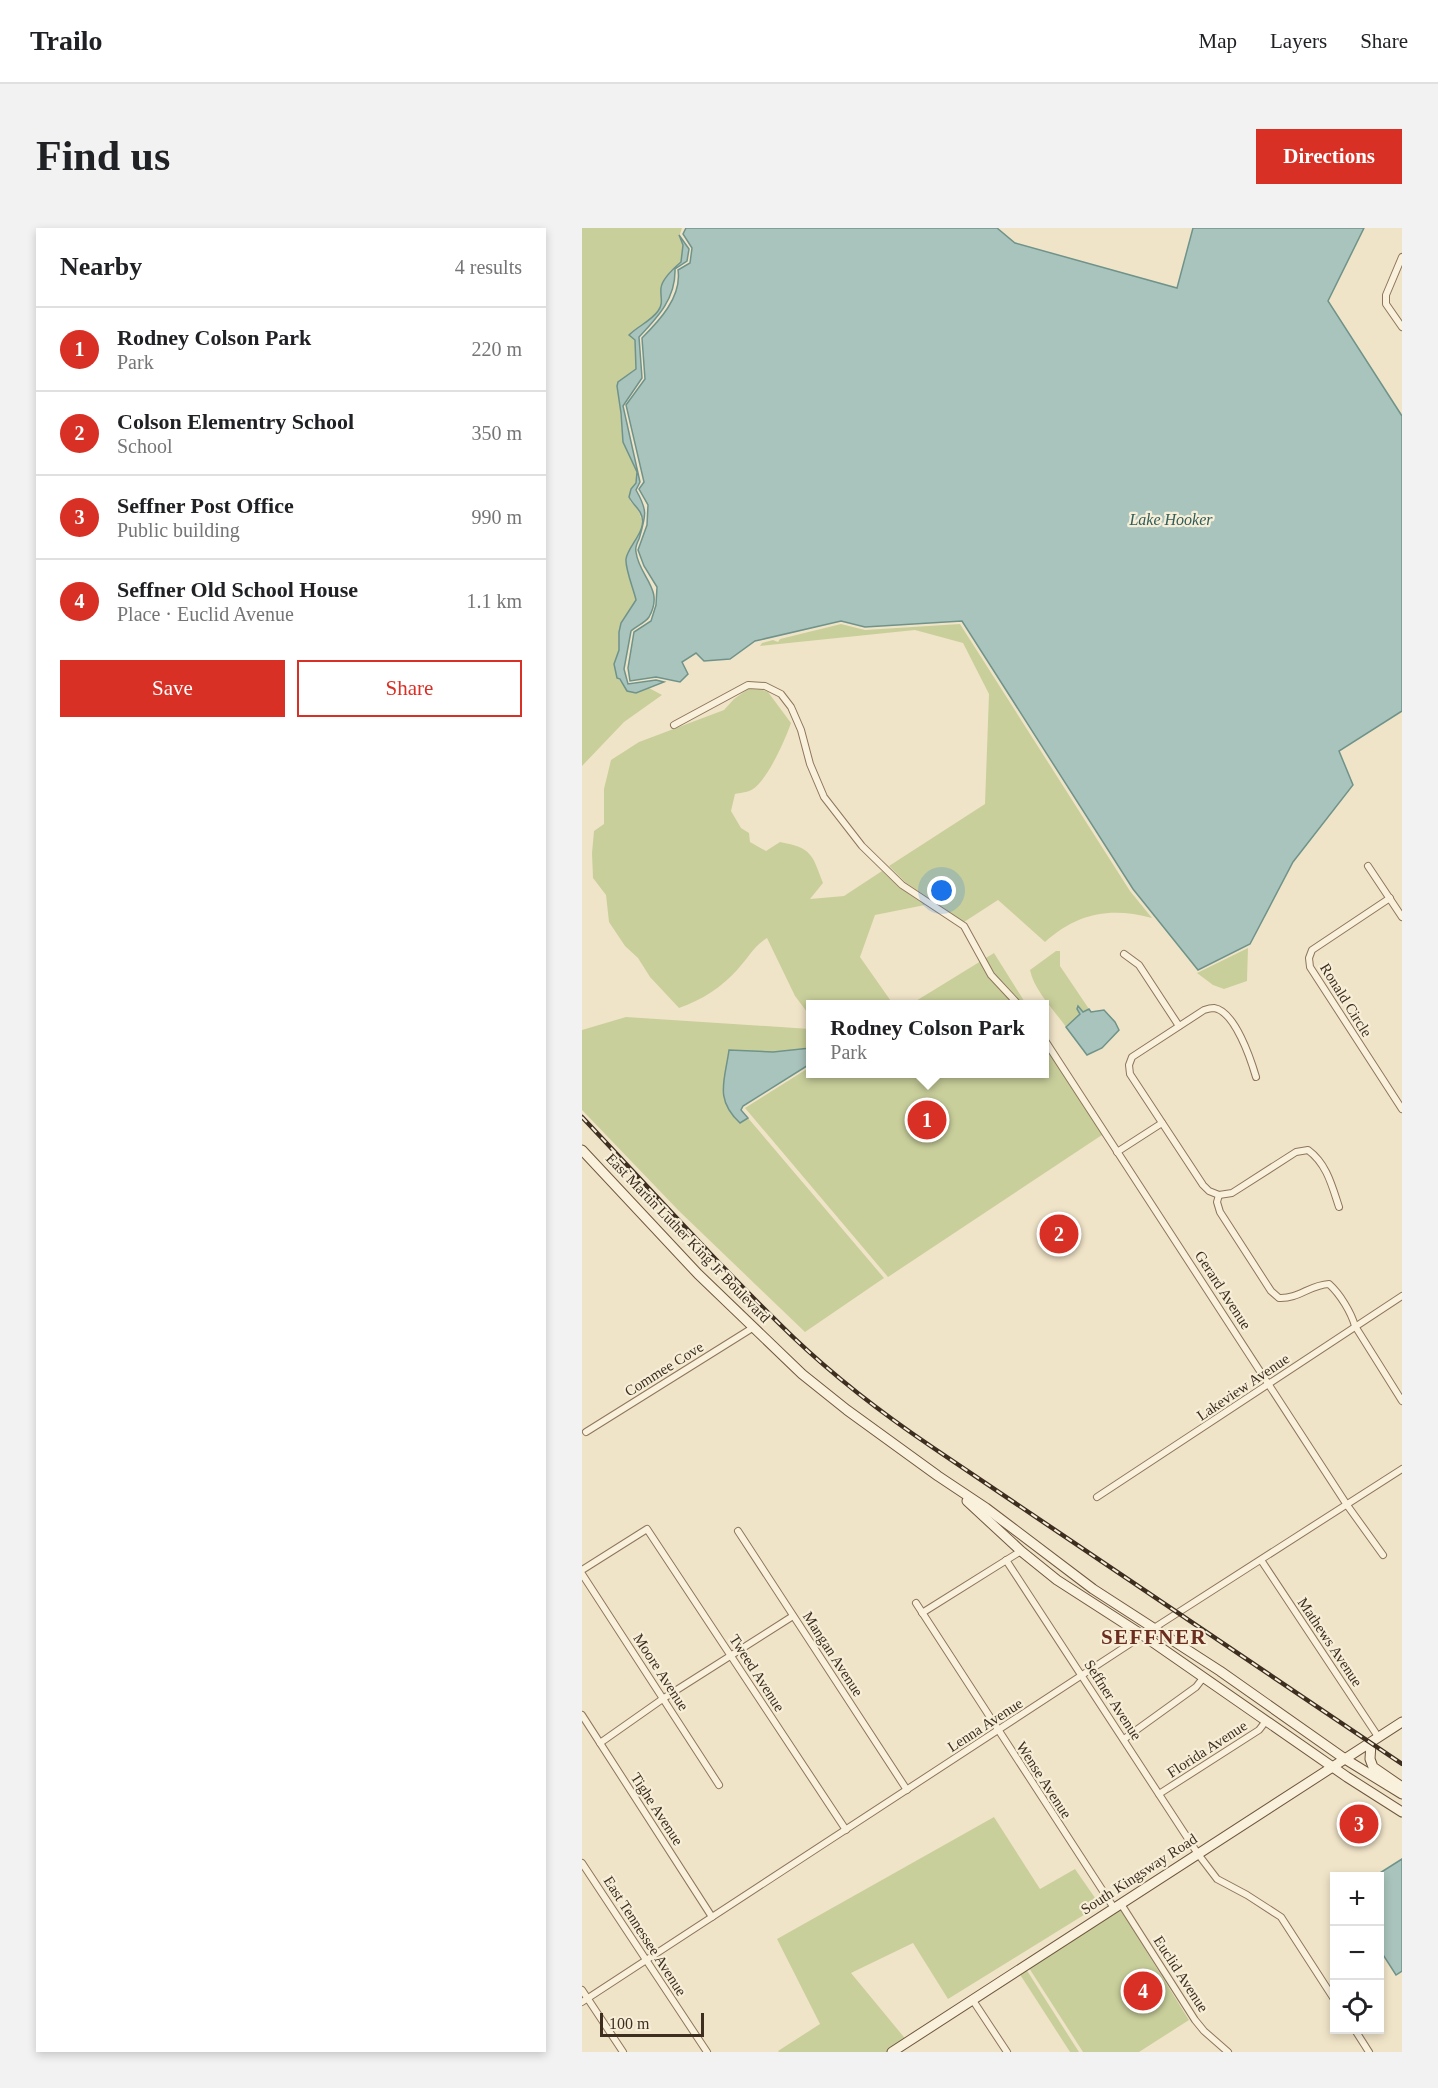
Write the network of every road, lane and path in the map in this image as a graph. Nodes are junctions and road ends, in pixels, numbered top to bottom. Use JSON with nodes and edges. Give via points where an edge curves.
{"nodes":[{"id":1,"x":1402,"y":257,"type":"edge"},
{"id":2,"x":1402,"y":327,"type":"edge"},
{"id":3,"x":674,"y":725,"type":"dead end"},
{"id":4,"x":1368,"y":866,"type":"dead end"},
{"id":5,"x":1390,"y":898,"type":"junction"},
{"id":6,"x":1402,"y":917,"type":"edge"},
{"id":7,"x":1124,"y":954,"type":"dead end"},
{"id":8,"x":1014,"y":1000,"type":"edge"},
{"id":9,"x":1179,"y":1026,"type":"junction"},
{"id":10,"x":1049,"y":1047,"type":"edge"},
{"id":11,"x":1256,"y":1077,"type":"dead end"},
{"id":12,"x":1402,"y":1109,"type":"edge"},
{"id":13,"x":1162,"y":1123,"type":"junction"},
{"id":14,"x":582,"y":1150,"type":"edge"},
{"id":15,"x":1117,"y":1152,"type":"junction"},
{"id":16,"x":1219,"y":1195,"type":"junction"},
{"id":17,"x":1339,"y":1207,"type":"dead end"},
{"id":18,"x":1402,"y":1296,"type":"edge"},
{"id":19,"x":1355,"y":1326,"type":"junction"},
{"id":20,"x":754,"y":1327,"type":"junction"},
{"id":21,"x":1269,"y":1383,"type":"junction"},
{"id":22,"x":1402,"y":1401,"type":"edge"},
{"id":23,"x":586,"y":1432,"type":"dead end"},
{"id":24,"x":1402,"y":1469,"type":"edge"},
{"id":25,"x":938,"y":1476,"type":"junction"},
{"id":26,"x":1097,"y":1497,"type":"dead end"},
{"id":27,"x":1347,"y":1505,"type":"junction"},
{"id":28,"x":738,"y":1531,"type":"dead end"},
{"id":29,"x":1022,"y":1551,"type":"junction"},
{"id":30,"x":1383,"y":1555,"type":"dead end"},
{"id":31,"x":1006,"y":1560,"type":"junction"},
{"id":32,"x":1262,"y":1560,"type":"junction"},
{"id":33,"x":582,"y":1572,"type":"edge"},
{"id":34,"x":916,"y":1604,"type":"dead end"},
{"id":35,"x":922,"y":1613,"type":"junction"},
{"id":36,"x":794,"y":1616,"type":"junction"},
{"id":37,"x":1154,"y":1628,"type":"junction"},
{"id":38,"x":1144,"y":1636,"type":"junction"},
{"id":39,"x":730,"y":1655,"type":"junction"},
{"id":40,"x":1082,"y":1675,"type":"junction"},
{"id":41,"x":1203,"y":1678,"type":"junction"},
{"id":42,"x":664,"y":1698,"type":"junction"},
{"id":43,"x":582,"y":1715,"type":"edge"},
{"id":44,"x":1266,"y":1721,"type":"junction"},
{"id":45,"x":1402,"y":1722,"type":"edge"},
{"id":46,"x":998,"y":1731,"type":"junction"},
{"id":47,"x":1124,"y":1739,"type":"junction"},
{"id":48,"x":1375,"y":1740,"type":"junction"},
{"id":49,"x":600,"y":1743,"type":"junction"},
{"id":50,"x":1345,"y":1759,"type":"junction"},
{"id":51,"x":1333,"y":1767,"type":"junction"},
{"id":52,"x":719,"y":1785,"type":"dead end"},
{"id":53,"x":1402,"y":1787,"type":"edge"},
{"id":54,"x":907,"y":1790,"type":"junction"},
{"id":55,"x":1159,"y":1794,"type":"junction"},
{"id":56,"x":1402,"y":1794,"type":"edge"},
{"id":57,"x":1402,"y":1812,"type":"edge"},
{"id":58,"x":846,"y":1830,"type":"junction"},
{"id":59,"x":1198,"y":1854,"type":"junction"},
{"id":60,"x":582,"y":1863,"type":"edge"},
{"id":61,"x":1117,"y":1906,"type":"junction"},
{"id":62,"x":712,"y":1917,"type":"junction"},
{"id":63,"x":646,"y":1960,"type":"junction"},
{"id":64,"x":582,"y":1990,"type":"edge"},
{"id":65,"x":1330,"y":1991,"type":"edge"},
{"id":66,"x":972,"y":1999,"type":"junction"},
{"id":67,"x":585,"y":2000,"type":"edge"},
{"id":68,"x":1357,"y":2034,"type":"edge"},
{"id":69,"x":1224,"y":2051,"type":"edge"},
{"id":70,"x":623,"y":2052,"type":"edge"},
{"id":71,"x":707,"y":2052,"type":"edge"},
{"id":72,"x":892,"y":2052,"type":"edge"},
{"id":73,"x":1007,"y":2052,"type":"edge"},
{"id":74,"x":1369,"y":2052,"type":"edge"}],
"edges":[{"from":1,"to":2,"type":"street","via":[[1386,295],[1386,304]]},
{"from":3,"to":8,"type":"street","via":[[748,685],[765,686],[781,694],[801,730],[824,796],[862,846],[902,885],[964,926],[991,975]]},
{"from":4,"to":5,"type":"street"},
{"from":5,"to":6,"type":"street"},
{"from":5,"to":12,"type":"street","name":"Ronald Circle","via":[[1312,950],[1309,958],[1310,967]]},
{"from":7,"to":9,"type":"street","via":[[1139,965]]},
{"from":9,"to":11,"type":"street","via":[[1204,1010],[1215,1008],[1226,1015],[1248,1050]]},
{"from":9,"to":13,"type":"street","via":[[1132,1057],[1129,1065],[1130,1074]]},
{"from":10,"to":15,"type":"street","name":"Gerard Avenue"},
{"from":13,"to":15,"type":"street"},
{"from":13,"to":16,"type":"street","via":[[1203,1185]]},
{"from":14,"to":20,"type":"main road","name":"East Martin Luther King Jr Boulevard","via":[[699,1275]]},
{"from":15,"to":21,"type":"street","name":"Gerard Avenue"},
{"from":16,"to":17,"type":"street","via":[[1232,1193],[1296,1152],[1308,1150],[1317,1156],[1330,1177]]},
{"from":16,"to":19,"type":"street","via":[[1220,1212],[1271,1291],[1279,1298],[1290,1299],[1320,1284],[1329,1284]]},
{"from":18,"to":19,"type":"street","name":"Lakeview Avenue"},
{"from":19,"to":21,"type":"street","name":"Lakeview Avenue"},
{"from":19,"to":22,"type":"street"},
{"from":20,"to":23,"type":"street","name":"Commee Cove"},
{"from":20,"to":25,"type":"main road","name":"East Martin Luther King Jr Boulevard","via":[[802,1374]]},
{"from":21,"to":26,"type":"street","name":"Lakeview Avenue"},
{"from":21,"to":27,"type":"street","name":"Gerard Avenue"},
{"from":24,"to":27,"type":"street","name":"Lenna Avenue"},
{"from":25,"to":29,"type":"main road"},
{"from":25,"to":37,"type":"main road","via":[[1093,1589]]},
{"from":27,"to":30,"type":"street","name":"Gerard Avenue"},
{"from":27,"to":32,"type":"street","name":"Lenna Avenue"},
{"from":28,"to":36,"type":"street","name":"Mangan Avenue"},
{"from":29,"to":31,"type":"street"},
{"from":29,"to":38,"type":"main road","via":[[1057,1580]]},
{"from":31,"to":35,"type":"street"},
{"from":31,"to":40,"type":"street","name":"Seffner Avenue"},
{"from":32,"to":37,"type":"street","name":"Lenna Avenue"},
{"from":32,"to":48,"type":"street","name":"Mathews Avenue"},
{"from":33,"to":39,"type":"street","name":"Tweed Avenue","via":[[647,1529]]},
{"from":33,"to":42,"type":"street","name":"Moore Avenue"},
{"from":34,"to":35,"type":"street","name":"Wense Avenue"},
{"from":35,"to":46,"type":"street","name":"Wense Avenue"},
{"from":36,"to":39,"type":"street"},
{"from":36,"to":54,"type":"street","name":"Mangan Avenue"},
{"from":37,"to":38,"type":"street","name":"Lenna Avenue"},
{"from":37,"to":50,"type":"main road"},
{"from":38,"to":40,"type":"street","name":"Lenna Avenue"},
{"from":38,"to":41,"type":"main road"},
{"from":39,"to":42,"type":"street"},
{"from":39,"to":58,"type":"street","name":"Tweed Avenue"},
{"from":40,"to":46,"type":"street","name":"Lenna Avenue"},
{"from":40,"to":47,"type":"street","name":"Seffner Avenue"},
{"from":41,"to":44,"type":"main road"},
{"from":41,"to":47,"type":"street","via":[[1197,1687]]},
{"from":42,"to":49,"type":"street"},
{"from":42,"to":52,"type":"street","name":"Moore Avenue"},
{"from":43,"to":49,"type":"street","name":"Tighe Avenue"},
{"from":44,"to":51,"type":"main road"},
{"from":44,"to":55,"type":"street","name":"Florida Avenue","via":[[1259,1730]]},
{"from":45,"to":48,"type":"main road","name":"South Kingsway Road"},
{"from":46,"to":54,"type":"street","name":"Lenna Avenue"},
{"from":46,"to":61,"type":"street","name":"Wense Avenue"},
{"from":47,"to":55,"type":"street","name":"Seffner Avenue"},
{"from":48,"to":50,"type":"main road","name":"South Kingsway Road"},
{"from":48,"to":53,"type":"main road","via":[[1370,1759],[1373,1767]]},
{"from":49,"to":62,"type":"street","name":"Tighe Avenue"},
{"from":50,"to":51,"type":"main road","name":"South Kingsway Road"},
{"from":50,"to":56,"type":"main road"},
{"from":51,"to":57,"type":"main road"},
{"from":51,"to":59,"type":"main road","name":"South Kingsway Road"},
{"from":54,"to":58,"type":"street","name":"Lenna Avenue"},
{"from":55,"to":59,"type":"street","name":"Seffner Avenue"},
{"from":58,"to":62,"type":"street","name":"Lenna Avenue"},
{"from":59,"to":61,"type":"main road","name":"South Kingsway Road"},
{"from":59,"to":65,"type":"street","name":"Seffner Avenue","via":[[1217,1879],[1281,1917]]},
{"from":60,"to":63,"type":"street","name":"East Tennessee Avenue"},
{"from":61,"to":66,"type":"main road","name":"South Kingsway Road"},
{"from":61,"to":69,"type":"street","name":"Euclid Avenue","via":[[1195,2020]]},
{"from":62,"to":63,"type":"street","name":"Lenna Avenue"},
{"from":63,"to":67,"type":"street","name":"Lenna Avenue"},
{"from":63,"to":71,"type":"street","name":"East Tennessee Avenue"},
{"from":64,"to":67,"type":"street"},
{"from":66,"to":72,"type":"main road","name":"South Kingsway Road"},
{"from":66,"to":73,"type":"street"},
{"from":67,"to":70,"type":"street"},
{"from":68,"to":74,"type":"street"}]}
